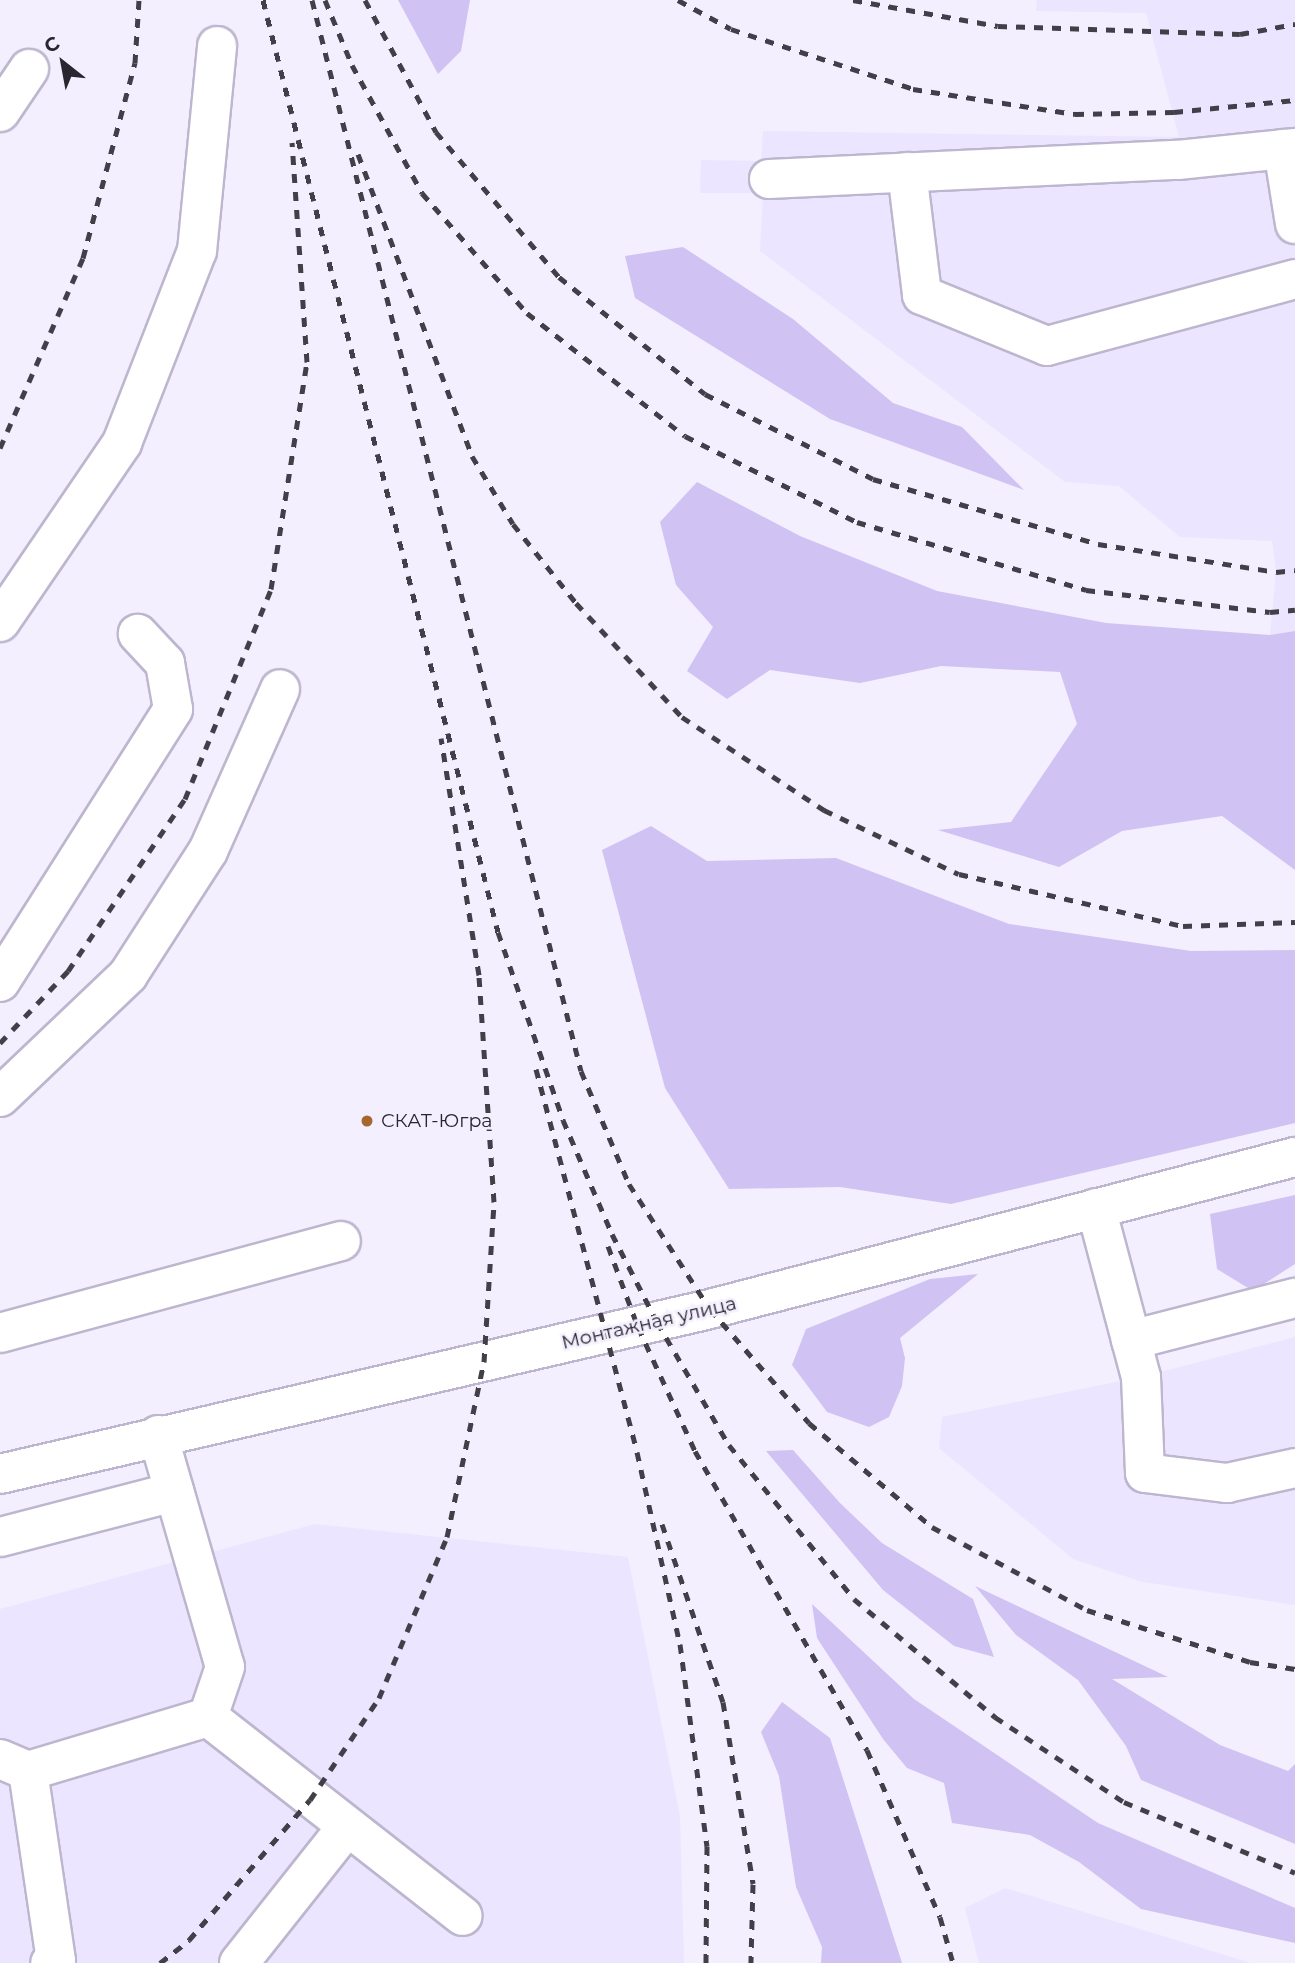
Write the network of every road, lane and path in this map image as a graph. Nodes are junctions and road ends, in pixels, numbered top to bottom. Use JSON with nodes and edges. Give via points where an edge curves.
{"nodes":[{"id":1,"x":216,"y":46,"type":"dead end"},
{"id":2,"x":29,"y":69,"type":"dead end"},
{"id":3,"x":0,"y":112,"type":"edge"},
{"id":4,"x":1289,"y":148,"type":"edge"},
{"id":5,"x":907,"y":172,"type":"junction"},
{"id":6,"x":769,"y":179,"type":"dead end"},
{"id":7,"x":1295,"y":224,"type":"edge"},
{"id":8,"x":1295,"y":279,"type":"edge"},
{"id":9,"x":0,"y":622,"type":"edge"},
{"id":10,"x":138,"y":634,"type":"dead end"},
{"id":11,"x":280,"y":689,"type":"dead end"},
{"id":12,"x":0,"y":982,"type":"edge"},
{"id":13,"x":0,"y":1097,"type":"edge"},
{"id":14,"x":1295,"y":1157,"type":"edge"},
{"id":15,"x":1096,"y":1208,"type":"junction"},
{"id":16,"x":341,"y":1241,"type":"dead end"},
{"id":17,"x":1295,"y":1298,"type":"edge"},
{"id":18,"x":0,"y":1333,"type":"edge"},
{"id":19,"x":1131,"y":1340,"type":"junction"},
{"id":20,"x":158,"y":1435,"type":"junction"},
{"id":21,"x":1295,"y":1468,"type":"edge"},
{"id":22,"x":0,"y":1474,"type":"edge"},
{"id":23,"x":174,"y":1492,"type":"junction"},
{"id":24,"x":0,"y":1537,"type":"edge"},
{"id":25,"x":208,"y":1717,"type":"junction"},
{"id":26,"x":14,"y":1765,"type":"edge"},
{"id":27,"x":346,"y":1828,"type":"junction"},
{"id":28,"x":463,"y":1916,"type":"dead end"},
{"id":29,"x":50,"y":1963,"type":"edge"},
{"id":30,"x":239,"y":1963,"type":"edge"}],
"edges":[{"from":1,"to":9,"type":"street","via":[[197,251],[122,443]]},
{"from":2,"to":3,"type":"street"},
{"from":4,"to":5,"type":"street","via":[[1178,160]]},
{"from":4,"to":7,"type":"street"},
{"from":5,"to":6,"type":"street"},
{"from":5,"to":8,"type":"street","via":[[922,295],[1047,346]]},
{"from":10,"to":12,"type":"street","via":[[165,663],[173,709]]},
{"from":11,"to":13,"type":"street","via":[[208,851],[128,975]]},
{"from":14,"to":15,"type":"street","name":"Монтажная улица"},
{"from":15,"to":19,"type":"street"},
{"from":15,"to":20,"type":"street","name":"Монтажная улица","via":[[710,1309]]},
{"from":16,"to":18,"type":"street"},
{"from":17,"to":19,"type":"street"},
{"from":19,"to":21,"type":"street","via":[[1141,1377],[1145,1474],[1227,1483]]},
{"from":20,"to":22,"type":"street","name":"Монтажная улица"},
{"from":20,"to":23,"type":"street"},
{"from":23,"to":24,"type":"street"},
{"from":23,"to":25,"type":"street","via":[[225,1667]]},
{"from":25,"to":26,"type":"street"},
{"from":25,"to":27,"type":"street"},
{"from":26,"to":29,"type":"street","via":[[56,1961]]},
{"from":27,"to":28,"type":"street"},
{"from":27,"to":30,"type":"street"}]}
